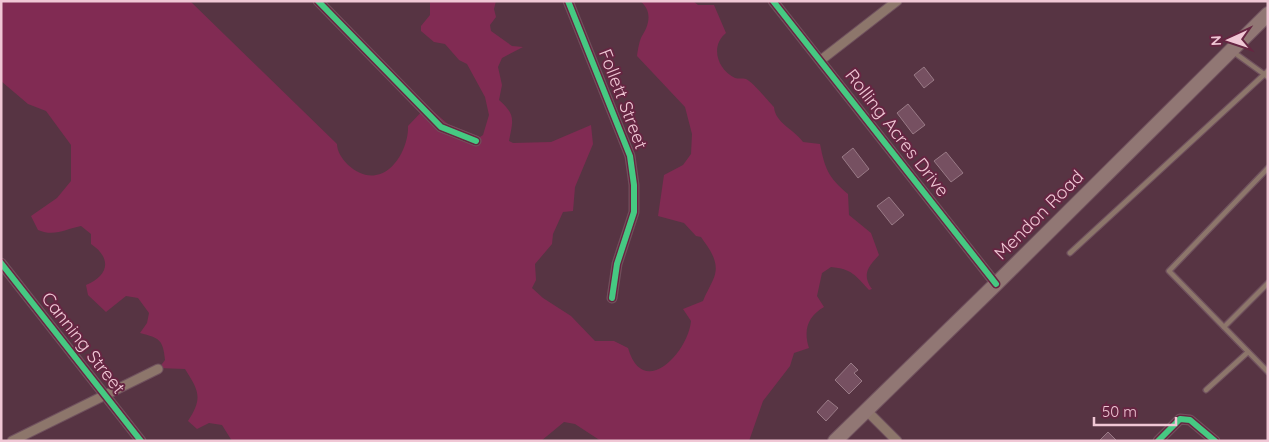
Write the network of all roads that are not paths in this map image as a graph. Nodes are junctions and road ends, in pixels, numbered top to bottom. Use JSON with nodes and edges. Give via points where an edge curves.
{"nodes":[{"id":1,"x":318,"y":1,"type":"edge"},
{"id":2,"x":568,"y":1,"type":"edge"},
{"id":3,"x":773,"y":1,"type":"edge"},
{"id":4,"x":897,"y":1,"type":"edge"},
{"id":5,"x":1268,"y":14,"type":"edge"},
{"id":6,"x":1231,"y":50,"type":"junction"},
{"id":7,"x":821,"y":60,"type":"junction"},
{"id":8,"x":1267,"y":75,"type":"edge"},
{"id":9,"x":476,"y":141,"type":"dead end"},
{"id":10,"x":1268,"y":168,"type":"edge"},
{"id":11,"x":1070,"y":252,"type":"dead end"},
{"id":12,"x":1,"y":263,"type":"edge"},
{"id":13,"x":1268,"y":283,"type":"edge"},
{"id":14,"x":996,"y":284,"type":"junction"},
{"id":15,"x":612,"y":298,"type":"dead end"},
{"id":16,"x":1224,"y":327,"type":"junction"},
{"id":17,"x":1248,"y":352,"type":"junction"},
{"id":18,"x":158,"y":369,"type":"dead end"},
{"id":19,"x":1268,"y":372,"type":"edge"},
{"id":20,"x":1206,"y":390,"type":"dead end"},
{"id":21,"x":103,"y":395,"type":"junction"},
{"id":22,"x":866,"y":410,"type":"junction"},
{"id":23,"x":12,"y":441,"type":"edge"},
{"id":24,"x":141,"y":441,"type":"edge"},
{"id":25,"x":834,"y":441,"type":"edge"},
{"id":26,"x":897,"y":441,"type":"edge"},
{"id":27,"x":1158,"y":441,"type":"edge"},
{"id":28,"x":1215,"y":441,"type":"edge"}],
"edges":[{"from":1,"to":9,"type":"street","via":[[441,127]]},
{"from":2,"to":15,"type":"street","name":"Follett Street","via":[[630,156],[633,175],[634,212],[617,264]]},
{"from":3,"to":7,"type":"street","name":"Rolling Acres Drive"},
{"from":4,"to":7,"type":"street"},
{"from":5,"to":6,"type":"main road","name":"Mendon Road"},
{"from":6,"to":8,"type":"lane"},
{"from":6,"to":14,"type":"main road","name":"Mendon Road"},
{"from":7,"to":14,"type":"street","name":"Rolling Acres Drive"},
{"from":8,"to":11,"type":"lane"},
{"from":10,"to":16,"type":"lane","via":[[1169,271]]},
{"from":12,"to":21,"type":"street","name":"Canning Street"},
{"from":13,"to":16,"type":"lane"},
{"from":14,"to":22,"type":"main road","name":"Mendon Road"},
{"from":16,"to":17,"type":"lane"},
{"from":17,"to":19,"type":"lane"},
{"from":17,"to":20,"type":"lane"},
{"from":18,"to":21,"type":"street"},
{"from":21,"to":23,"type":"street"},
{"from":21,"to":24,"type":"street","name":"Canning Street"},
{"from":22,"to":25,"type":"main road","name":"Mendon Road"},
{"from":22,"to":26,"type":"street"},
{"from":27,"to":28,"type":"street","via":[[1180,419],[1190,420]]}]}
